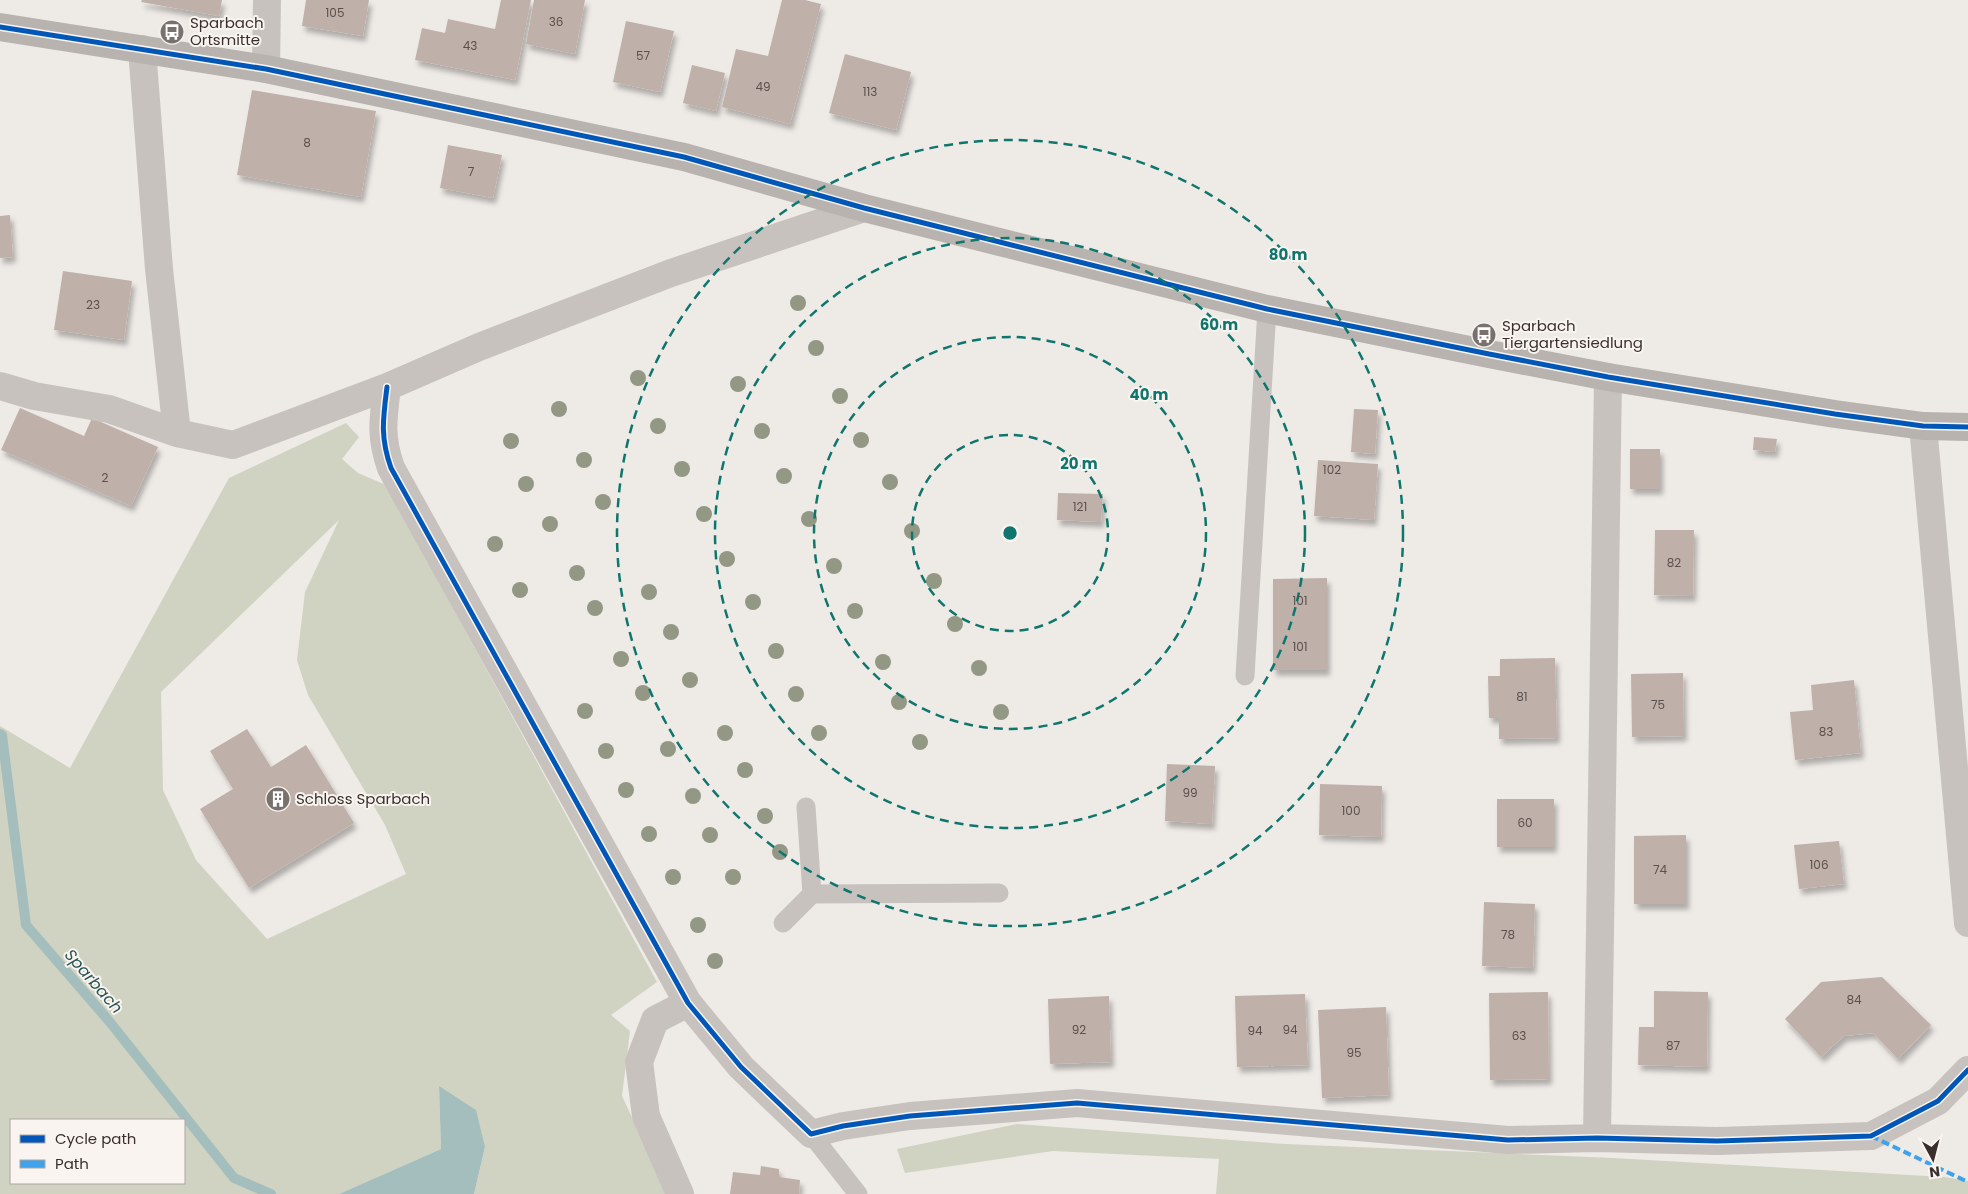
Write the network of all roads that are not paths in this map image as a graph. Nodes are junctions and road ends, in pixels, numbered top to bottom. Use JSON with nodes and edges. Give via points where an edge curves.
{"nodes":[{"id":1,"x":267,"y":0,"type":"edge"},
{"id":2,"x":0,"y":28,"type":"edge"},
{"id":3,"x":142,"y":49,"type":"junction"},
{"id":4,"x":266,"y":69,"type":"junction"},
{"id":5,"x":864,"y":208,"type":"junction"},
{"id":6,"x":1267,"y":309,"type":"junction"},
{"id":7,"x":1608,"y":377,"type":"junction"},
{"id":8,"x":0,"y":386,"type":"edge"},
{"id":9,"x":387,"y":388,"type":"junction"},
{"id":10,"x":1923,"y":426,"type":"junction"},
{"id":11,"x":1968,"y":427,"type":"edge"},
{"id":12,"x":176,"y":433,"type":"junction"},
{"id":13,"x":1245,"y":676,"type":"dead end"},
{"id":14,"x":806,"y":807,"type":"dead end"},
{"id":15,"x":999,"y":893,"type":"dead end"},
{"id":16,"x":812,"y":894,"type":"junction"},
{"id":17,"x":784,"y":923,"type":"dead end"},
{"id":18,"x":1968,"y":923,"type":"edge"},
{"id":19,"x":688,"y":1002,"type":"junction"},
{"id":20,"x":1968,"y":1070,"type":"edge"},
{"id":21,"x":811,"y":1134,"type":"junction"},
{"id":22,"x":1597,"y":1138,"type":"junction"},
{"id":23,"x":680,"y":1194,"type":"edge"},
{"id":24,"x":858,"y":1194,"type":"edge"}],
"edges":[{"from":1,"to":4,"type":"street"},
{"from":2,"to":3,"type":"street"},
{"from":3,"to":4,"type":"street"},
{"from":3,"to":12,"type":"street"},
{"from":4,"to":5,"type":"street","via":[[684,157]]},
{"from":5,"to":6,"type":"street"},
{"from":5,"to":9,"type":"street","via":[[671,273],[479,347]]},
{"from":6,"to":7,"type":"street"},
{"from":6,"to":13,"type":"lane"},
{"from":7,"to":10,"type":"street"},
{"from":7,"to":22,"type":"street"},
{"from":8,"to":12,"type":"street","via":[[34,396],[109,408]]},
{"from":9,"to":12,"type":"street","via":[[233,445]]},
{"from":9,"to":19,"type":"street","via":[[382,424],[384,450],[391,468]]},
{"from":10,"to":11,"type":"street"},
{"from":10,"to":18,"type":"street"},
{"from":14,"to":16,"type":"lane"},
{"from":15,"to":16,"type":"lane"},
{"from":16,"to":17,"type":"lane"},
{"from":19,"to":21,"type":"street","via":[[741,1067]]},
{"from":19,"to":23,"type":"street","via":[[655,1020],[639,1062],[646,1116]]},
{"from":20,"to":22,"type":"street","via":[[1938,1101],[1871,1136],[1717,1141]]},
{"from":21,"to":22,"type":"street","via":[[910,1116],[1077,1103],[1508,1140]]},
{"from":21,"to":24,"type":"lane"}]}
